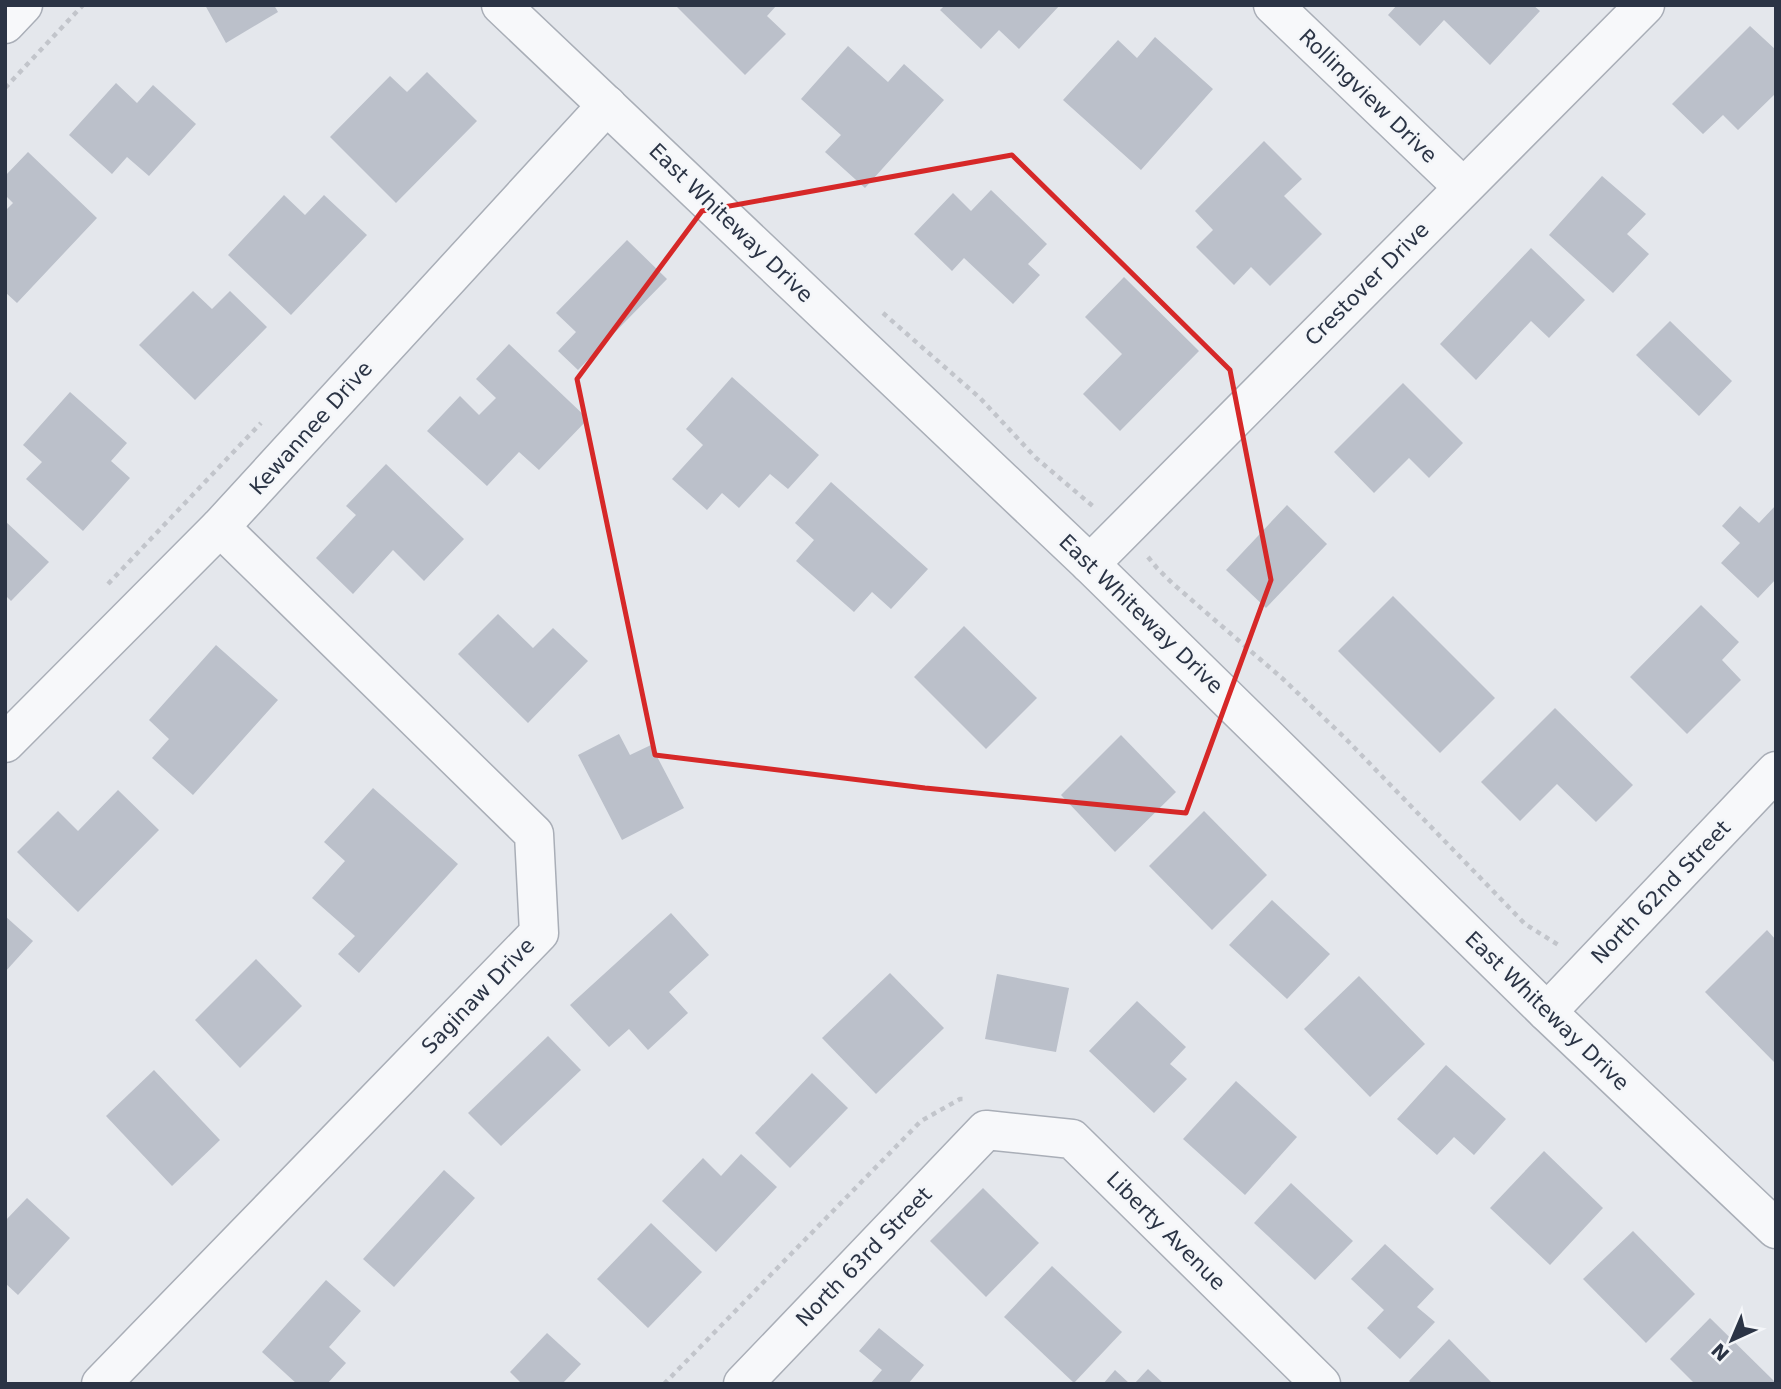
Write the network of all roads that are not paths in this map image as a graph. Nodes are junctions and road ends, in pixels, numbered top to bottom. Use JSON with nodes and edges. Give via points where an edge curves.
{"nodes":[{"id":1,"x":23,"y":5,"type":"edge"},
{"id":2,"x":501,"y":5,"type":"edge"},
{"id":3,"x":1273,"y":5,"type":"edge"},
{"id":4,"x":1645,"y":5,"type":"edge"},
{"id":5,"x":5,"y":24,"type":"edge"},
{"id":6,"x":607,"y":105,"type":"junction"},
{"id":7,"x":1463,"y":187,"type":"junction"},
{"id":8,"x":220,"y":527,"type":"junction"},
{"id":9,"x":1090,"y":564,"type":"junction"},
{"id":10,"x":5,"y":743,"type":"edge"},
{"id":11,"x":1776,"y":771,"type":"edge"},
{"id":12,"x":1547,"y":1013,"type":"junction"},
{"id":13,"x":979,"y":1114,"type":"joint"},
{"id":14,"x":1776,"y":1229,"type":"edge"},
{"id":15,"x":101,"y":1384,"type":"edge"},
{"id":16,"x":743,"y":1384,"type":"edge"},
{"id":17,"x":1321,"y":1384,"type":"edge"}],
"edges":[{"from":1,"to":5,"type":"street"},
{"from":2,"to":6,"type":"street","name":"East Whiteway Drive"},
{"from":3,"to":7,"type":"street","name":"Rollingview Drive"},
{"from":4,"to":7,"type":"street","name":"Crestover Drive"},
{"from":6,"to":8,"type":"street","name":"Kewannee Drive"},
{"from":6,"to":9,"type":"street","name":"East Whiteway Drive"},
{"from":7,"to":9,"type":"street","name":"Crestover Drive"},
{"from":8,"to":10,"type":"street","name":"Kewannee Drive"},
{"from":8,"to":15,"type":"street","name":"Saginaw Drive","via":[[534,834],[539,933]]},
{"from":9,"to":12,"type":"street","name":"East Whiteway Drive"},
{"from":11,"to":12,"type":"street","name":"North 62nd Street"},
{"from":12,"to":14,"type":"street","name":"East Whiteway Drive"},
{"from":13,"to":16,"type":"street","name":"North 63rd Street"},
{"from":13,"to":17,"type":"street","name":"Liberty Avenue","via":[[1072,1139]]}]}
